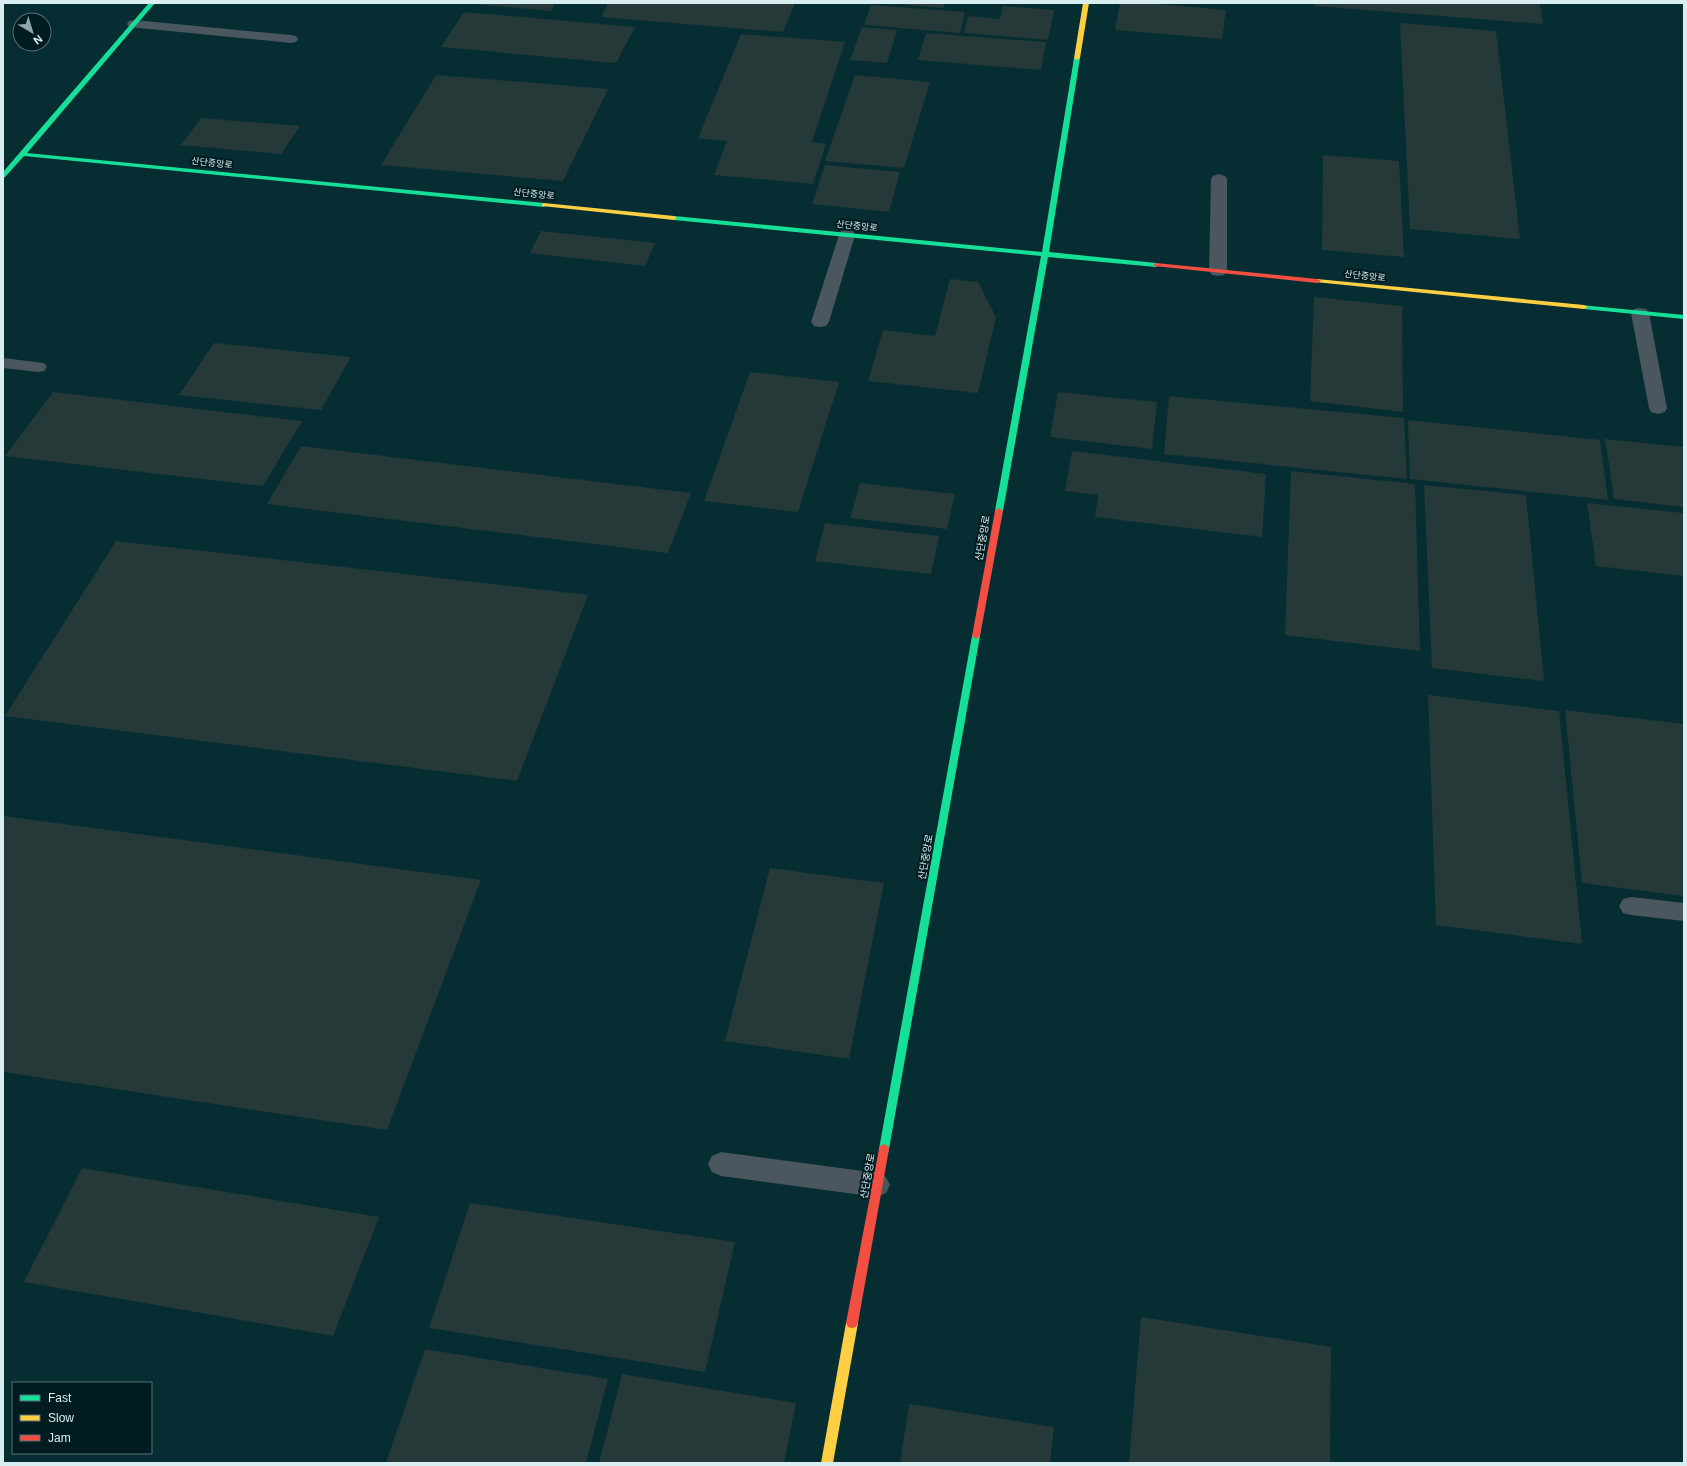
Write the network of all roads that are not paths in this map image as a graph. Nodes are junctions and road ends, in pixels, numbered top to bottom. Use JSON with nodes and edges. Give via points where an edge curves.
{"nodes":[{"id":1,"x":152,"y":3,"type":"edge"},
{"id":2,"x":1086,"y":3,"type":"edge"},
{"id":3,"x":134,"y":24,"type":"junction"},
{"id":4,"x":291,"y":39,"type":"dead end"},
{"id":5,"x":22,"y":154,"type":"junction"},
{"id":6,"x":3,"y":176,"type":"edge"},
{"id":7,"x":1219,"y":179,"type":"dead end"},
{"id":8,"x":847,"y":235,"type":"junction"},
{"id":9,"x":1045,"y":255,"type":"junction"},
{"id":10,"x":1218,"y":272,"type":"junction"},
{"id":11,"x":1640,"y":313,"type":"junction"},
{"id":12,"x":1684,"y":317,"type":"edge"},
{"id":13,"x":820,"y":322,"type":"dead end"},
{"id":14,"x":3,"y":363,"type":"edge"},
{"id":15,"x":38,"y":367,"type":"dead end"},
{"id":16,"x":1658,"y":408,"type":"dead end"},
{"id":17,"x":1631,"y":906,"type":"dead end"},
{"id":18,"x":1684,"y":912,"type":"edge"},
{"id":19,"x":720,"y":1164,"type":"dead end"},
{"id":20,"x":877,"y":1185,"type":"junction"},
{"id":21,"x":827,"y":1463,"type":"edge"}],
"edges":[{"from":1,"to":3,"type":"street"},
{"from":2,"to":9,"type":"street","name":"산단중앙로"},
{"from":3,"to":4,"type":"lane"},
{"from":3,"to":5,"type":"street"},
{"from":5,"to":6,"type":"street"},
{"from":5,"to":8,"type":"street","name":"산단중앙로"},
{"from":7,"to":10,"type":"lane"},
{"from":8,"to":9,"type":"street","name":"산단중앙로"},
{"from":8,"to":13,"type":"lane"},
{"from":9,"to":10,"type":"street","name":"산단중앙로"},
{"from":9,"to":20,"type":"street","name":"산단중앙로"},
{"from":10,"to":11,"type":"street","name":"산단중앙로"},
{"from":11,"to":12,"type":"street","name":"산단중앙로"},
{"from":11,"to":16,"type":"lane"},
{"from":14,"to":15,"type":"lane"},
{"from":17,"to":18,"type":"lane"},
{"from":19,"to":20,"type":"lane"},
{"from":20,"to":21,"type":"street","name":"산단중앙로"}]}
